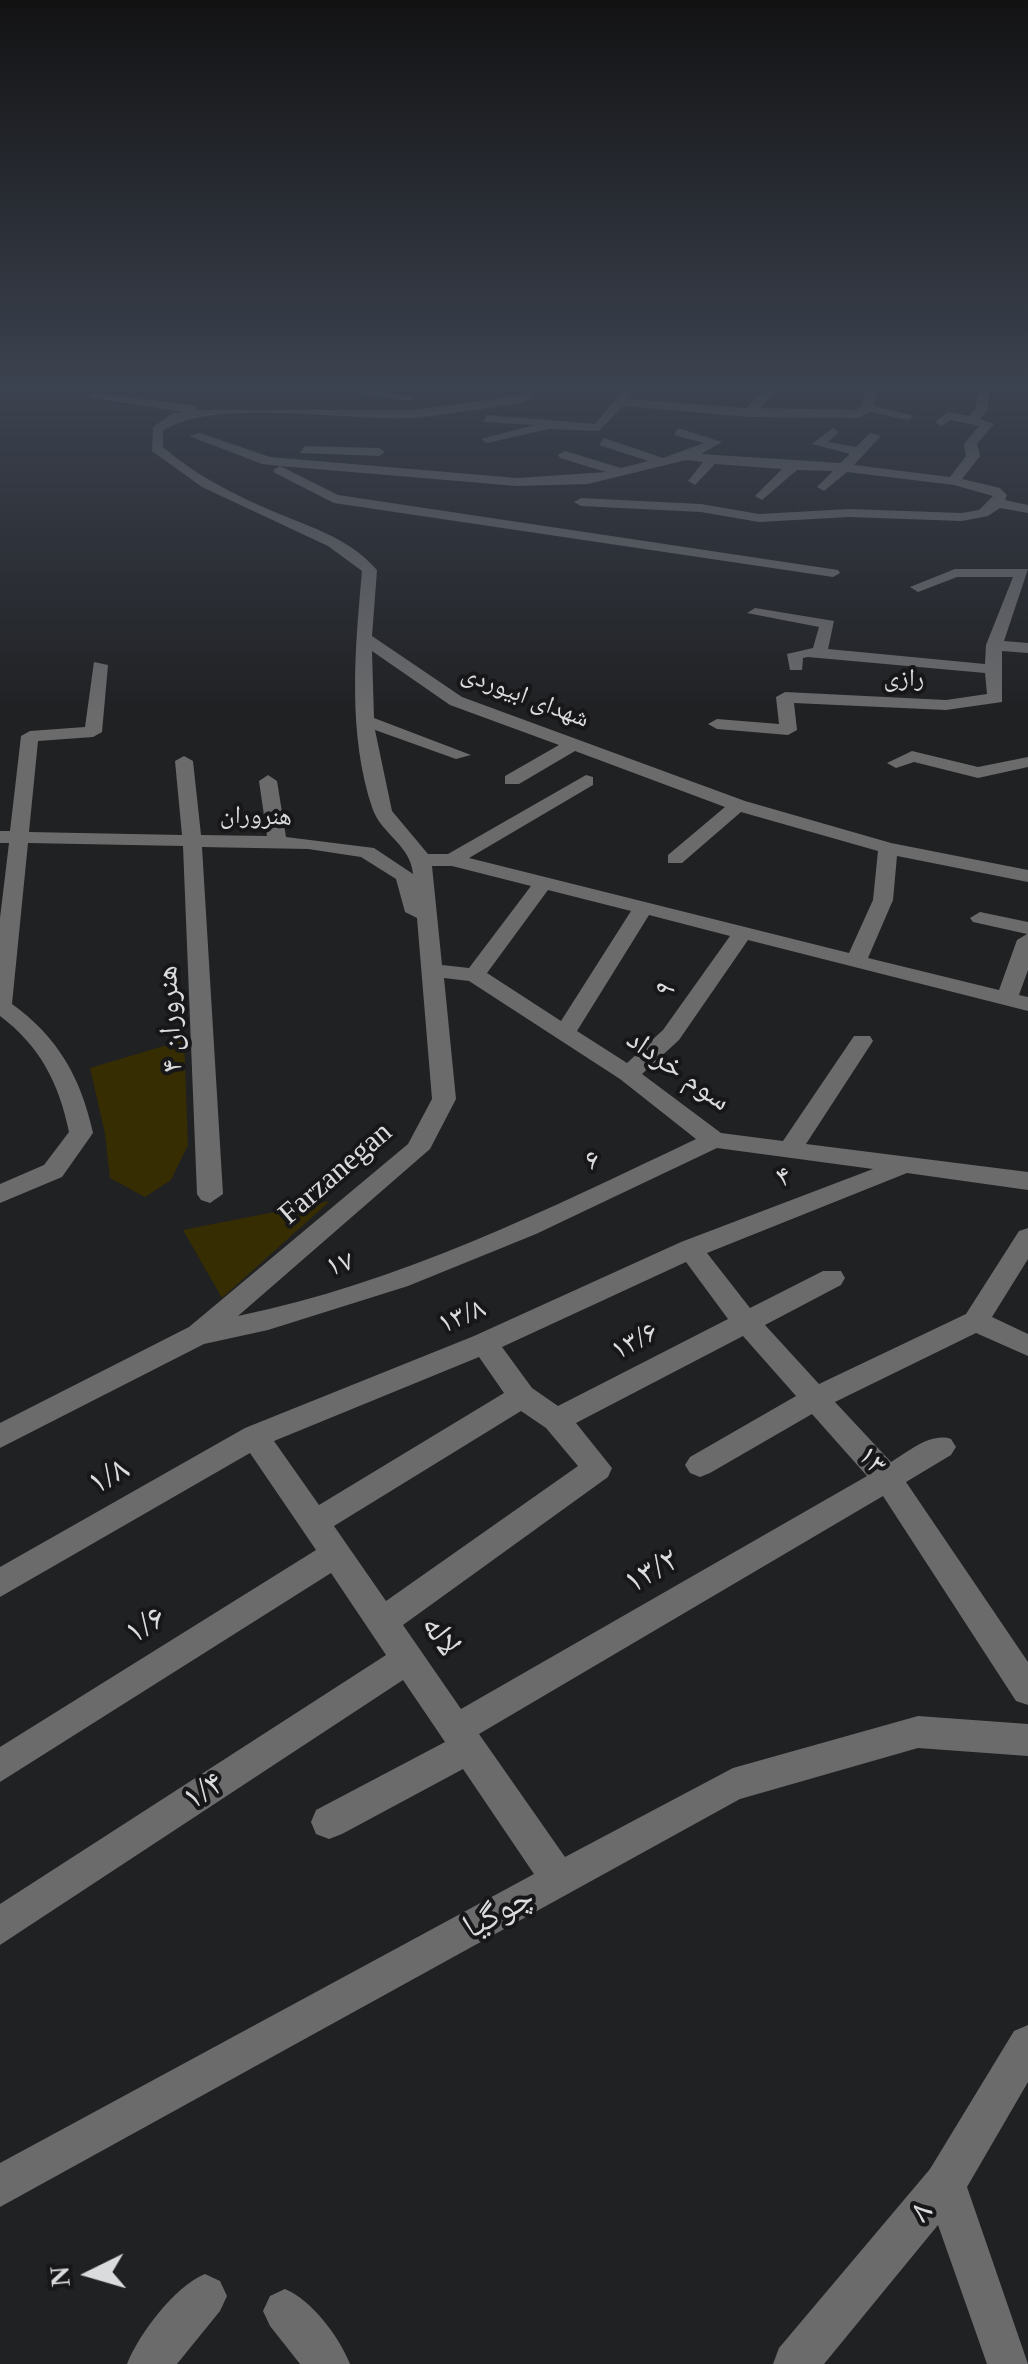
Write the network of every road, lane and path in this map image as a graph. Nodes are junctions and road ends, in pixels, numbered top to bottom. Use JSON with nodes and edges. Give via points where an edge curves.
{"nodes":[{"id":1,"x":230,"y":495,"type":"edge"},
{"id":2,"x":328,"y":495,"type":"edge"},
{"id":3,"x":999,"y":495,"type":"edge"},
{"id":4,"x":581,"y":502,"type":"dead end"},
{"id":5,"x":996,"y":503,"type":"junction"},
{"id":6,"x":640,"y":504,"type":"junction"},
{"id":7,"x":1028,"y":509,"type":"edge"},
{"id":8,"x":890,"y":513,"type":"junction"},
{"id":9,"x":794,"y":517,"type":"junction"},
{"id":10,"x":622,"y":526,"type":"dead end"},
{"id":11,"x":857,"y":535,"type":"dead end"},
{"id":12,"x":787,"y":536,"type":"dead end"},
{"id":13,"x":833,"y":573,"type":"dead end"},
{"id":14,"x":1025,"y":574,"type":"edge"},
{"id":15,"x":918,"y":587,"type":"dead end"},
{"id":16,"x":755,"y":613,"type":"dead end"},
{"id":17,"x":364,"y":638,"type":"junction"},
{"id":18,"x":994,"y":646,"type":"junction"},
{"id":19,"x":1028,"y":648,"type":"edge"},
{"id":20,"x":819,"y":653,"type":"junction"},
{"id":21,"x":100,"y":665,"type":"dead end"},
{"id":22,"x":796,"y":666,"type":"dead end"},
{"id":23,"x":990,"y":669,"type":"junction"},
{"id":24,"x":365,"y":721,"type":"junction"},
{"id":25,"x":717,"y":724,"type":"dead end"},
{"id":26,"x":574,"y":744,"type":"junction"},
{"id":27,"x":462,"y":755,"type":"dead end"},
{"id":28,"x":184,"y":761,"type":"dead end"},
{"id":29,"x":1028,"y":762,"type":"edge"},
{"id":30,"x":896,"y":763,"type":"dead end"},
{"id":31,"x":512,"y":780,"type":"dead end"},
{"id":32,"x":586,"y":780,"type":"dead end"},
{"id":33,"x":268,"y":781,"type":"dead end"},
{"id":34,"x":738,"y":806,"type":"junction"},
{"id":35,"x":10,"y":837,"type":"edge"},
{"id":36,"x":192,"y":840,"type":"junction"},
{"id":37,"x":277,"y":842,"type":"junction"},
{"id":38,"x":888,"y":848,"type":"junction"},
{"id":39,"x":675,"y":859,"type":"dead end"},
{"id":40,"x":422,"y":860,"type":"junction"},
{"id":41,"x":452,"y":860,"type":"junction"},
{"id":42,"x":1028,"y":876,"type":"edge"},
{"id":43,"x":542,"y":884,"type":"junction"},
{"id":44,"x":644,"y":907,"type":"junction"},
{"id":45,"x":980,"y":918,"type":"dead end"},
{"id":46,"x":1028,"y":928,"type":"edge"},
{"id":47,"x":744,"y":930,"type":"junction"},
{"id":48,"x":1028,"y":940,"type":"edge"},
{"id":49,"x":857,"y":959,"type":"junction"},
{"id":50,"x":432,"y":970,"type":"junction"},
{"id":51,"x":475,"y":976,"type":"junction"},
{"id":52,"x":1018,"y":1002,"type":"edge"},
{"id":53,"x":0,"y":1005,"type":"edge"},
{"id":54,"x":565,"y":1032,"type":"junction"},
{"id":55,"x":862,"y":1042,"type":"dead end"},
{"id":56,"x":628,"y":1074,"type":"junction"},
{"id":57,"x":714,"y":1140,"type":"junction"},
{"id":58,"x":789,"y":1151,"type":"junction"},
{"id":59,"x":902,"y":1167,"type":"junction"},
{"id":60,"x":1028,"y":1180,"type":"edge"},
{"id":61,"x":0,"y":1194,"type":"edge"},
{"id":62,"x":210,"y":1194,"type":"dead end"},
{"id":63,"x":496,"y":1238,"type":"joint"},
{"id":64,"x":1028,"y":1238,"type":"edge"},
{"id":65,"x":690,"y":1249,"type":"junction"},
{"id":66,"x":832,"y":1278,"type":"dead end"},
{"id":67,"x":745,"y":1321,"type":"junction"},
{"id":68,"x":976,"y":1321,"type":"junction"},
{"id":69,"x":198,"y":1334,"type":"junction"},
{"id":70,"x":484,"y":1343,"type":"junction"},
{"id":71,"x":1028,"y":1346,"type":"edge"},
{"id":72,"x":522,"y":1396,"type":"junction"},
{"id":73,"x":815,"y":1399,"type":"junction"},
{"id":74,"x":556,"y":1420,"type":"junction"},
{"id":75,"x":0,"y":1436,"type":"edge"},
{"id":76,"x":255,"y":1436,"type":"junction"},
{"id":77,"x":941,"y":1447,"type":"dead end"},
{"id":78,"x":700,"y":1466,"type":"dead end"},
{"id":79,"x":886,"y":1478,"type":"junction"},
{"id":80,"x":314,"y":1523,"type":"junction"},
{"id":81,"x":336,"y":1554,"type":"junction"},
{"id":82,"x":0,"y":1583,"type":"edge"},
{"id":83,"x":382,"y":1622,"type":"junction"},
{"id":84,"x":407,"y":1659,"type":"junction"},
{"id":85,"x":1028,"y":1690,"type":"edge"},
{"id":86,"x":462,"y":1739,"type":"junction"},
{"id":87,"x":1028,"y":1740,"type":"edge"},
{"id":88,"x":0,"y":1766,"type":"edge"},
{"id":89,"x":328,"y":1822,"type":"dead end"},
{"id":90,"x":559,"y":1880,"type":"junction"},
{"id":91,"x":0,"y":1926,"type":"edge"},
{"id":92,"x":1028,"y":2044,"type":"edge"},
{"id":93,"x":945,"y":2184,"type":"junction"},
{"id":94,"x":0,"y":2186,"type":"edge"},
{"id":95,"x":205,"y":2296,"type":"dead end"},
{"id":96,"x":285,"y":2311,"type":"dead end"},
{"id":97,"x":150,"y":2364,"type":"edge"},
{"id":98,"x":328,"y":2364,"type":"edge"},
{"id":99,"x":796,"y":2364,"type":"edge"},
{"id":100,"x":1009,"y":2364,"type":"edge"}],
"edges":[{"from":1,"to":17,"type":"street","via":[[353,551],[370,570]]},
{"from":2,"to":13,"type":"street"},
{"from":3,"to":5,"type":"street"},
{"from":4,"to":6,"type":"street"},
{"from":5,"to":7,"type":"street"},
{"from":5,"to":8,"type":"street","via":[[956,522]]},
{"from":6,"to":9,"type":"street","via":[[705,503],[760,518]]},
{"from":6,"to":10,"type":"street"},
{"from":8,"to":9,"type":"street"},
{"from":8,"to":11,"type":"street"},
{"from":9,"to":12,"type":"street"},
{"from":14,"to":15,"type":"street","via":[[960,572]]},
{"from":14,"to":18,"type":"street","name":"رازی"},
{"from":16,"to":20,"type":"street","via":[[828,624]]},
{"from":17,"to":24,"type":"street"},
{"from":17,"to":26,"type":"street","name":"شهدای ابیوردی","via":[[456,701]]},
{"from":18,"to":19,"type":"street"},
{"from":18,"to":23,"type":"street","name":"رازی"},
{"from":20,"to":22,"type":"street","via":[[795,654]]},
{"from":20,"to":23,"type":"street","via":[[902,666]]},
{"from":21,"to":35,"type":"street","via":[[93,732],[30,736]]},
{"from":23,"to":25,"type":"street","name":"رازی","via":[[996,698],[946,704],[784,697],[788,730]]},
{"from":24,"to":27,"type":"street"},
{"from":24,"to":40,"type":"street","via":[[383,812]]},
{"from":26,"to":31,"type":"street"},
{"from":26,"to":34,"type":"street","name":"شهدای ابیوردی"},
{"from":28,"to":36,"type":"street","name":"هنروران ۴"},
{"from":29,"to":30,"type":"street","via":[[978,773],[912,756]]},
{"from":32,"to":41,"type":"street"},
{"from":33,"to":37,"type":"street"},
{"from":34,"to":38,"type":"street","name":"شهدای ابیوردی"},
{"from":34,"to":39,"type":"street"},
{"from":35,"to":36,"type":"street","name":"هنروران"},
{"from":35,"to":53,"type":"street"},
{"from":36,"to":37,"type":"street","name":"هنروران"},
{"from":36,"to":62,"type":"street","name":"هنروران ۴"},
{"from":37,"to":50,"type":"street","name":"هنروران","via":[[368,852],[405,876]]},
{"from":38,"to":42,"type":"street","name":"شهدای ابیوردی"},
{"from":38,"to":49,"type":"street","via":[[883,900]]},
{"from":40,"to":41,"type":"street"},
{"from":40,"to":50,"type":"street","name":"Farzanegan"},
{"from":41,"to":43,"type":"street"},
{"from":43,"to":44,"type":"street"},
{"from":43,"to":51,"type":"street"},
{"from":44,"to":47,"type":"street"},
{"from":44,"to":54,"type":"street"},
{"from":45,"to":46,"type":"street"},
{"from":47,"to":49,"type":"street"},
{"from":47,"to":56,"type":"street","name":"۹","via":[[670,1035]]},
{"from":48,"to":52,"type":"street"},
{"from":49,"to":52,"type":"street"},
{"from":50,"to":51,"type":"street","name":"سوم خرداد"},
{"from":50,"to":69,"type":"street","name":"Farzanegan","via":[[444,1099],[418,1149]]},
{"from":51,"to":54,"type":"street","name":"سوم خرداد"},
{"from":53,"to":61,"type":"street","via":[[36,1030],[73,1089],[81,1133],[53,1171]]},
{"from":54,"to":56,"type":"street","name":"سوم خرداد"},
{"from":55,"to":58,"type":"street"},
{"from":56,"to":57,"type":"street","name":"سوم خرداد"},
{"from":57,"to":58,"type":"street","name":"سوم خرداد"},
{"from":57,"to":63,"type":"street","name":"۶"},
{"from":58,"to":59,"type":"street","name":"سوم خرداد"},
{"from":59,"to":60,"type":"street","name":"سوم خرداد"},
{"from":59,"to":65,"type":"street","name":"۴"},
{"from":63,"to":69,"type":"street","name":"۱۷","via":[[368,1290],[264,1323]]},
{"from":64,"to":68,"type":"street"},
{"from":65,"to":67,"type":"street","name":"۱۳"},
{"from":65,"to":70,"type":"street","name":"۱۳/۸"},
{"from":66,"to":67,"type":"street","name":"۱۳/۶"},
{"from":67,"to":73,"type":"street","name":"۱۳"},
{"from":67,"to":74,"type":"street","name":"۱۳/۶"},
{"from":68,"to":71,"type":"street"},
{"from":68,"to":73,"type":"street"},
{"from":69,"to":75,"type":"street","name":"Farzanegan"},
{"from":70,"to":72,"type":"street"},
{"from":70,"to":76,"type":"street","name":"۱۳/۸"},
{"from":72,"to":74,"type":"street"},
{"from":72,"to":80,"type":"street"},
{"from":73,"to":78,"type":"street"},
{"from":73,"to":79,"type":"street","name":"۱۳"},
{"from":74,"to":83,"type":"street","via":[[597,1468]]},
{"from":76,"to":80,"type":"street","name":"لاله"},
{"from":76,"to":82,"type":"street","name":"۱/۸"},
{"from":77,"to":79,"type":"street","name":"۱۳/۲"},
{"from":79,"to":85,"type":"street","name":"۱۳"},
{"from":79,"to":86,"type":"street","name":"۱۳/۲"},
{"from":80,"to":81,"type":"street","name":"لاله"},
{"from":81,"to":83,"type":"street","name":"لاله"},
{"from":81,"to":88,"type":"street","name":"۱/۶"},
{"from":83,"to":84,"type":"street","name":"لاله"},
{"from":84,"to":86,"type":"street","name":"لاله"},
{"from":84,"to":91,"type":"street","name":"۱/۴"},
{"from":86,"to":89,"type":"street","name":"۱۳/۲"},
{"from":86,"to":90,"type":"street","name":"لاله"},
{"from":87,"to":90,"type":"street","name":"چوگیا","via":[[918,1732],[733,1786]]},
{"from":90,"to":94,"type":"street","name":"چوگیا"},
{"from":92,"to":93,"type":"street","name":"۸"},
{"from":93,"to":99,"type":"street","name":"۸"},
{"from":93,"to":100,"type":"street"},
{"from":95,"to":97,"type":"street"},
{"from":96,"to":98,"type":"street"}]}
